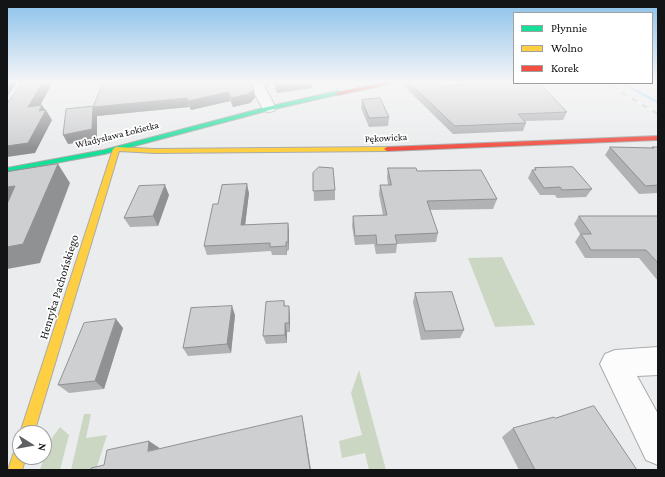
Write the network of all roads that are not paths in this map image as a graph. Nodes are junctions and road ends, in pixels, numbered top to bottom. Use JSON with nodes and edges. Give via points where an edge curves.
{"nodes":[{"id":1,"x":267,"y":104,"type":"edge"},
{"id":2,"x":285,"y":104,"type":"edge"},
{"id":3,"x":269,"y":108,"type":"junction"},
{"id":4,"x":658,"y":138,"type":"edge"},
{"id":5,"x":116,"y":149,"type":"junction"},
{"id":6,"x":7,"y":170,"type":"edge"},
{"id":7,"x":658,"y":361,"type":"edge"},
{"id":8,"x":29,"y":425,"type":"edge"},
{"id":9,"x":658,"y":448,"type":"edge"}],
"edges":[{"from":1,"to":3,"type":"street"},
{"from":2,"to":3,"type":"street","name":"Władysława Łokietka"},
{"from":3,"to":5,"type":"street","name":"Władysława Łokietka"},
{"from":4,"to":5,"type":"street","name":"Pękowicka","via":[[370,150],[155,152]]},
{"from":5,"to":6,"type":"street","name":"Władysława Łokietka"},
{"from":5,"to":8,"type":"street","name":"Henryka Pachońskiego"},
{"from":7,"to":9,"type":"street","via":[[616,364]]}]}
